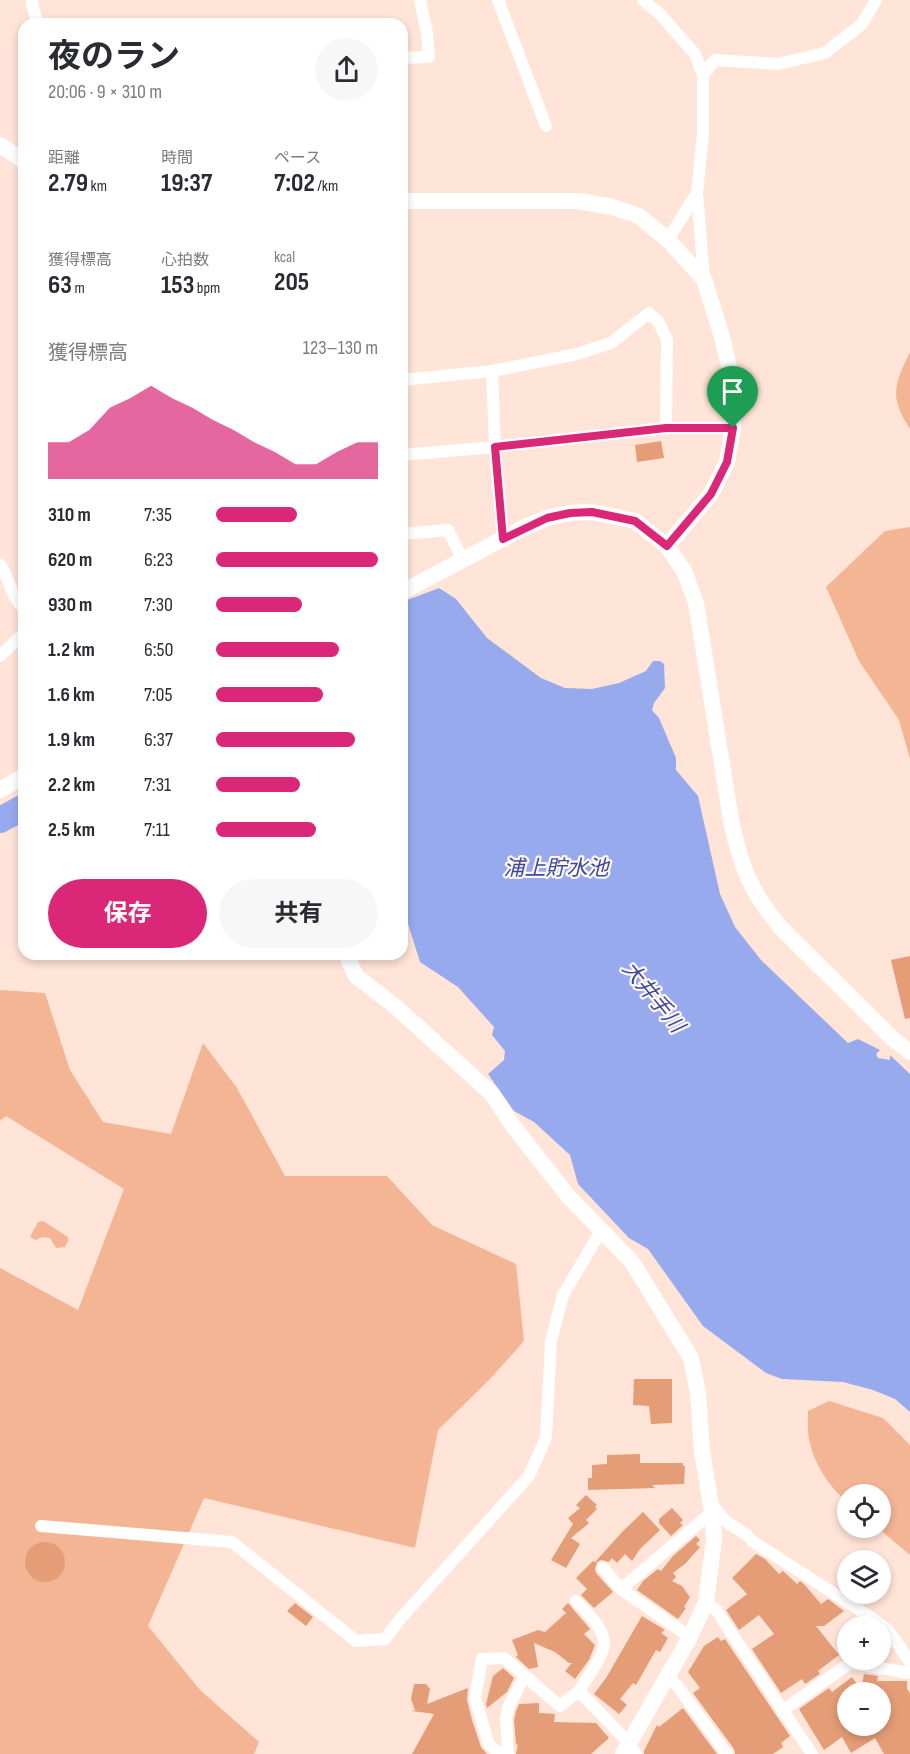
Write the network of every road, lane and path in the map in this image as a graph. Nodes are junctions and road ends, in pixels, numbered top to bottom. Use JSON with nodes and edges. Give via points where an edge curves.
{"nodes":[{"id":1,"x":32,"y":0,"type":"edge"},
{"id":2,"x":420,"y":0,"type":"edge"},
{"id":3,"x":498,"y":0,"type":"edge"},
{"id":4,"x":643,"y":0,"type":"edge"},
{"id":5,"x":876,"y":0,"type":"edge"},
{"id":6,"x":36,"y":18,"type":"edge"},
{"id":7,"x":408,"y":58,"type":"edge"},
{"id":8,"x":703,"y":75,"type":"junction"},
{"id":9,"x":546,"y":126,"type":"dead end"},
{"id":10,"x":0,"y":145,"type":"edge"},
{"id":11,"x":18,"y":157,"type":"edge"},
{"id":12,"x":697,"y":193,"type":"junction"},
{"id":13,"x":408,"y":201,"type":"edge"},
{"id":14,"x":668,"y":240,"type":"junction"},
{"id":15,"x":704,"y":279,"type":"junction"},
{"id":16,"x":492,"y":371,"type":"junction"},
{"id":17,"x":408,"y":379,"type":"edge"},
{"id":18,"x":666,"y":428,"type":"junction"},
{"id":19,"x":733,"y":428,"type":"junction"},
{"id":20,"x":495,"y":447,"type":"junction"},
{"id":21,"x":408,"y":454,"type":"edge"},
{"id":22,"x":408,"y":533,"type":"edge"},
{"id":23,"x":503,"y":539,"type":"junction"},
{"id":24,"x":667,"y":546,"type":"junction"},
{"id":25,"x":463,"y":560,"type":"junction"},
{"id":26,"x":0,"y":565,"type":"edge"},
{"id":27,"x":408,"y":589,"type":"edge"},
{"id":28,"x":18,"y":603,"type":"edge"},
{"id":29,"x":18,"y":639,"type":"edge"},
{"id":30,"x":0,"y":656,"type":"edge"},
{"id":31,"x":18,"y":780,"type":"edge"},
{"id":32,"x":0,"y":790,"type":"edge"},
{"id":33,"x":348,"y":960,"type":"edge"},
{"id":34,"x":910,"y":1052,"type":"edge"},
{"id":35,"x":602,"y":1229,"type":"junction"},
{"id":36,"x":711,"y":1507,"type":"junction"},
{"id":37,"x":41,"y":1526,"type":"dead end"},
{"id":38,"x":603,"y":1568,"type":"dead end"},
{"id":39,"x":621,"y":1589,"type":"junction"},
{"id":40,"x":576,"y":1601,"type":"dead end"},
{"id":41,"x":706,"y":1602,"type":"junction"},
{"id":42,"x":690,"y":1637,"type":"junction"},
{"id":43,"x":910,"y":1662,"type":"edge"},
{"id":44,"x":910,"y":1673,"type":"edge"},
{"id":45,"x":667,"y":1676,"type":"junction"},
{"id":46,"x":524,"y":1677,"type":"junction"},
{"id":47,"x":579,"y":1691,"type":"junction"},
{"id":48,"x":782,"y":1711,"type":"junction"},
{"id":49,"x":629,"y":1750,"type":"edge"},
{"id":50,"x":501,"y":1754,"type":"edge"},
{"id":51,"x":508,"y":1754,"type":"edge"},
{"id":52,"x":727,"y":1754,"type":"edge"},
{"id":53,"x":812,"y":1754,"type":"edge"}],
"edges":[{"from":1,"to":6,"type":"street"},
{"from":2,"to":7,"type":"street","via":[[429,57]]},
{"from":3,"to":9,"type":"street"},
{"from":4,"to":8,"type":"street","via":[[695,54]]},
{"from":5,"to":8,"type":"street","via":[[862,24],[825,53],[778,64],[716,60]]},
{"from":8,"to":12,"type":"street"},
{"from":10,"to":11,"type":"street"},
{"from":12,"to":14,"type":"street"},
{"from":12,"to":15,"type":"street"},
{"from":13,"to":14,"type":"street","via":[[591,202],[639,216]]},
{"from":14,"to":15,"type":"street"},
{"from":15,"to":19,"type":"street","via":[[733,383]]},
{"from":16,"to":17,"type":"street"},
{"from":16,"to":18,"type":"street","via":[[578,354],[611,343],[649,313],[658,321],[667,340]]},
{"from":16,"to":20,"type":"street"},
{"from":18,"to":19,"type":"street"},
{"from":18,"to":20,"type":"street"},
{"from":19,"to":24,"type":"street","via":[[727,462],[711,494]]},
{"from":20,"to":21,"type":"street"},
{"from":20,"to":23,"type":"street"},
{"from":22,"to":25,"type":"street","via":[[448,530]]},
{"from":23,"to":24,"type":"street","via":[[547,518],[592,512],[635,521]]},
{"from":23,"to":25,"type":"street"},
{"from":24,"to":34,"type":"street","via":[[684,571],[696,603],[731,820],[751,886],[781,928]]},
{"from":25,"to":27,"type":"street"},
{"from":26,"to":28,"type":"street","via":[[10,579]]},
{"from":29,"to":30,"type":"street"},
{"from":31,"to":32,"type":"street"},
{"from":33,"to":35,"type":"street","via":[[356,976],[396,1007],[492,1095],[568,1196]]},
{"from":35,"to":36,"type":"street","via":[[632,1262],[690,1358],[698,1393]]},
{"from":35,"to":37,"type":"street","via":[[563,1294],[551,1341],[546,1437],[529,1476],[385,1639],[356,1641],[232,1542]]},
{"from":36,"to":39,"type":"street"},
{"from":36,"to":41,"type":"street","via":[[713,1558]]},
{"from":36,"to":43,"type":"street","via":[[752,1541],[888,1630]]},
{"from":38,"to":39,"type":"street"},
{"from":39,"to":42,"type":"street"},
{"from":40,"to":47,"type":"street","via":[[594,1619],[604,1642],[604,1652]]},
{"from":41,"to":42,"type":"street"},
{"from":41,"to":48,"type":"street","via":[[716,1610]]},
{"from":42,"to":45,"type":"street"},
{"from":44,"to":48,"type":"street","via":[[850,1663]]},
{"from":45,"to":49,"type":"street"},
{"from":45,"to":52,"type":"street"},
{"from":46,"to":47,"type":"street","via":[[560,1706]]},
{"from":46,"to":50,"type":"street","via":[[504,1658],[482,1659],[475,1698],[489,1745]]},
{"from":46,"to":51,"type":"street","via":[[508,1708]]},
{"from":47,"to":49,"type":"street"},
{"from":48,"to":53,"type":"street"}]}
